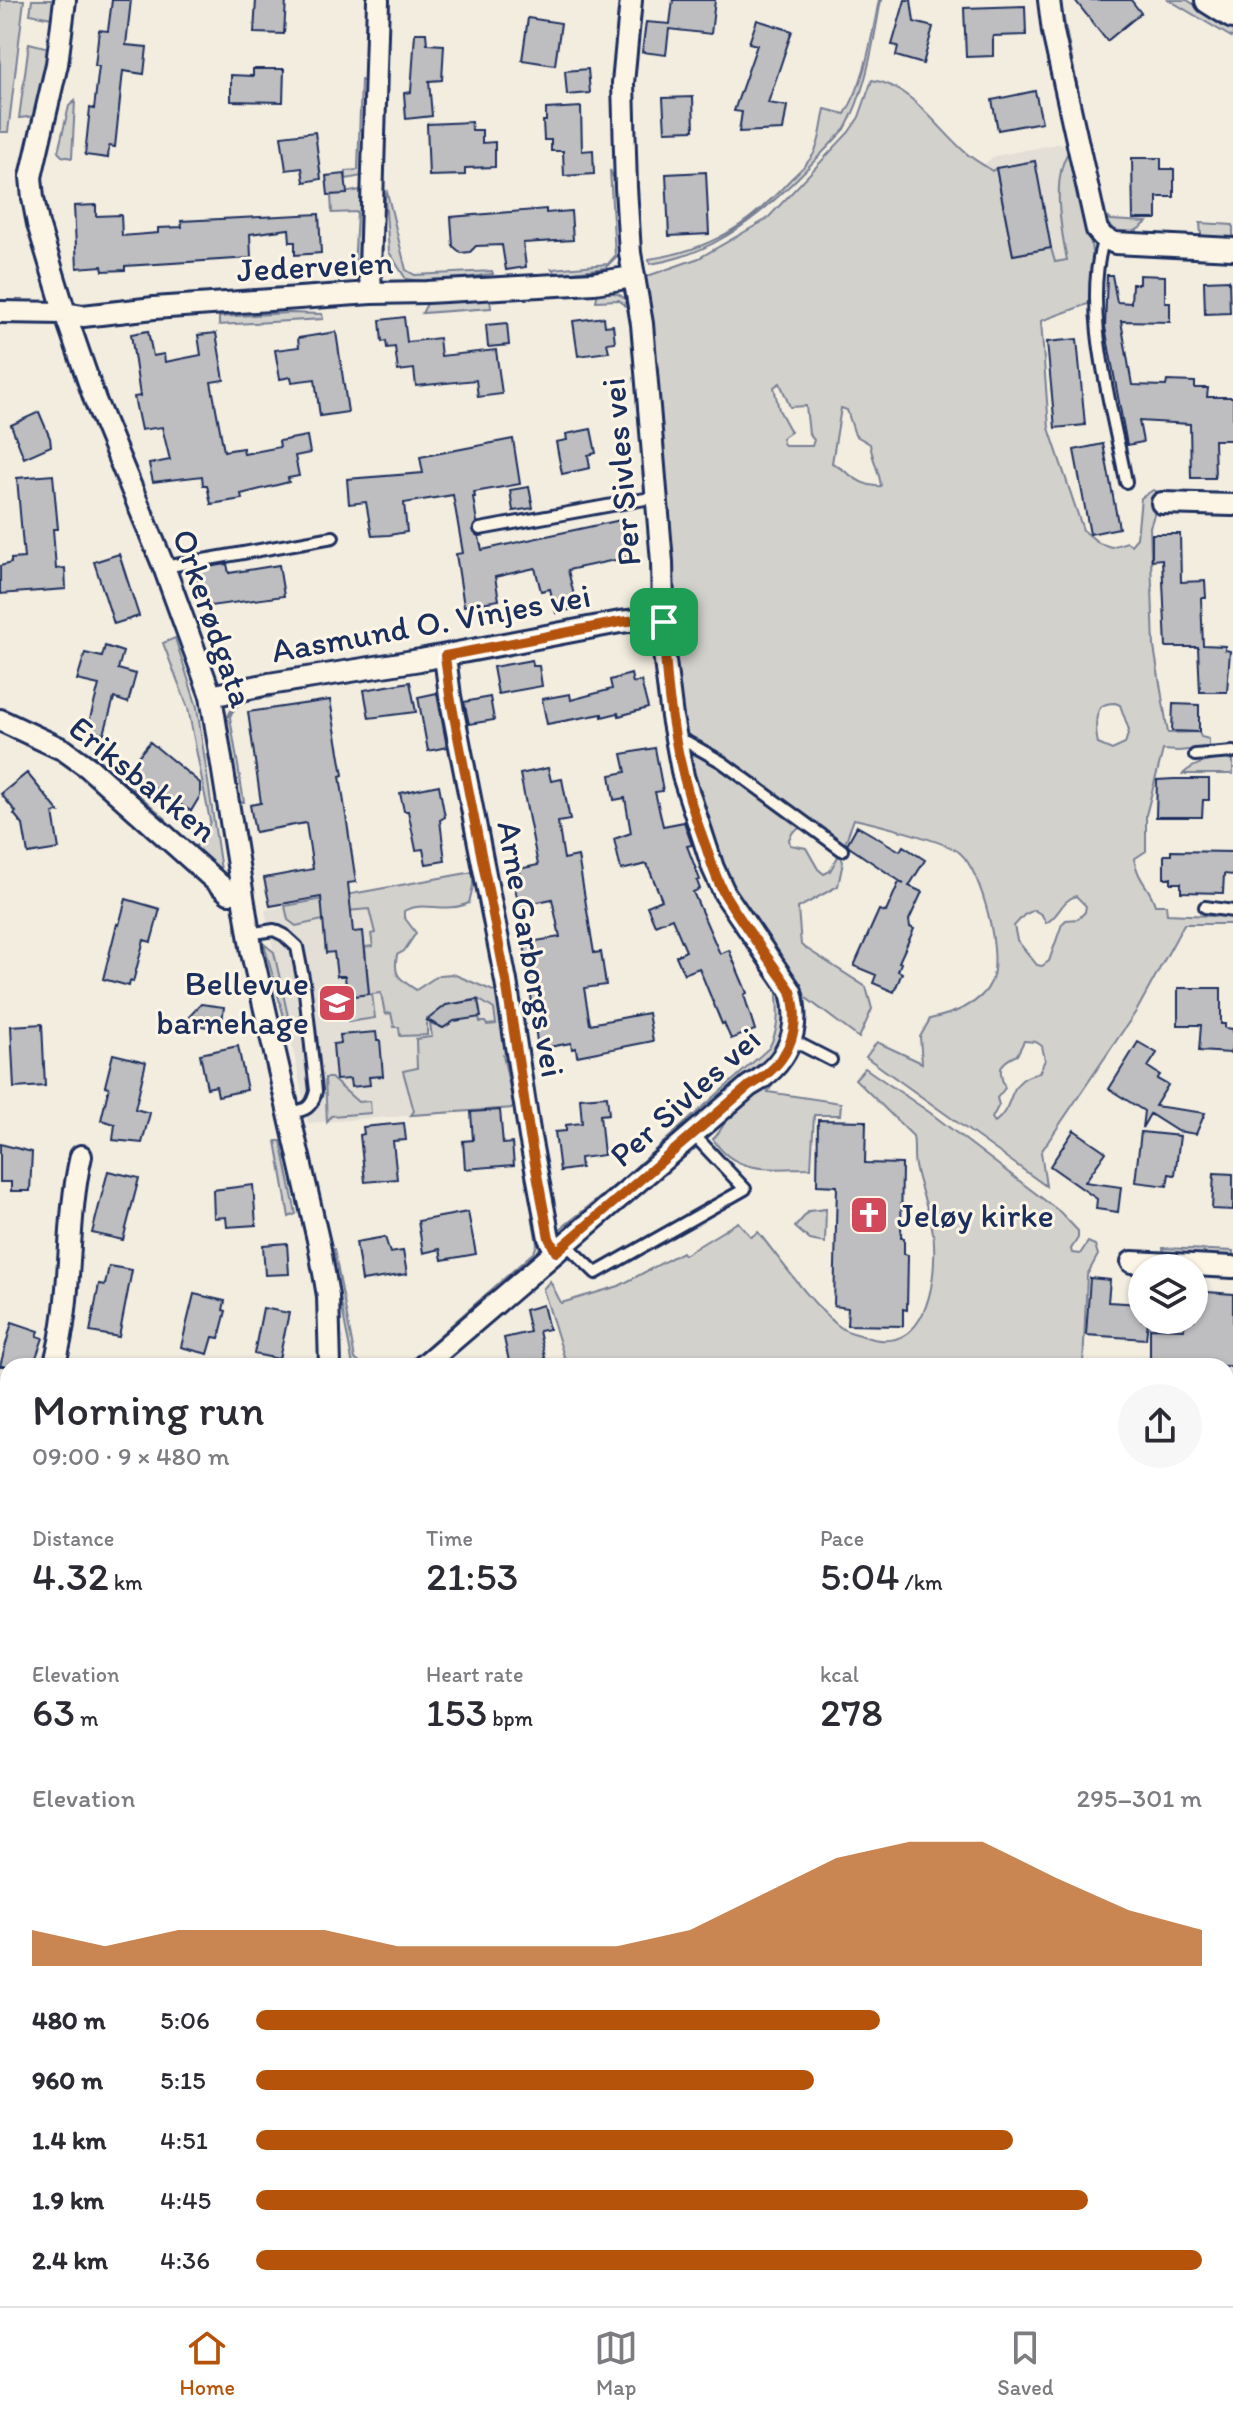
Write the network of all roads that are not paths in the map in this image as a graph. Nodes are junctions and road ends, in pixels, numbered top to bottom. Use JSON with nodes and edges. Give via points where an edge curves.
{"nodes":[{"id":1,"x":65,"y":0,"type":"edge"},
{"id":2,"x":378,"y":0,"type":"edge"},
{"id":3,"x":631,"y":0,"type":"edge"},
{"id":4,"x":1049,"y":0,"type":"edge"},
{"id":5,"x":1209,"y":0,"type":"edge"},
{"id":6,"x":1233,"y":15,"type":"edge"},
{"id":7,"x":1104,"y":238,"type":"junction"},
{"id":8,"x":1233,"y":249,"type":"edge"},
{"id":9,"x":633,"y":277,"type":"junction"},
{"id":10,"x":371,"y":293,"type":"junction"},
{"id":11,"x":0,"y":312,"type":"edge"},
{"id":12,"x":65,"y":313,"type":"junction"},
{"id":13,"x":1126,"y":482,"type":"dead end"},
{"id":14,"x":656,"y":497,"type":"junction"},
{"id":15,"x":1162,"y":503,"type":"dead end"},
{"id":16,"x":1233,"y":505,"type":"edge"},
{"id":17,"x":480,"y":529,"type":"dead end"},
{"id":18,"x":333,"y":537,"type":"dead end"},
{"id":19,"x":164,"y":567,"type":"junction"},
{"id":20,"x":664,"y":622,"type":"junction"},
{"id":21,"x":445,"y":656,"type":"junction"},
{"id":22,"x":211,"y":696,"type":"junction"},
{"id":23,"x":0,"y":720,"type":"edge"},
{"id":24,"x":676,"y":742,"type":"junction"},
{"id":25,"x":1233,"y":752,"type":"edge"},
{"id":26,"x":1195,"y":755,"type":"dead end"},
{"id":27,"x":842,"y":850,"type":"dead end"},
{"id":28,"x":241,"y":893,"type":"junction"},
{"id":29,"x":1205,"y":907,"type":"dead end"},
{"id":30,"x":1233,"y":911,"type":"edge"},
{"id":31,"x":248,"y":934,"type":"junction"},
{"id":32,"x":792,"y":1040,"type":"junction"},
{"id":33,"x":831,"y":1060,"type":"dead end"},
{"id":34,"x":290,"y":1113,"type":"junction"},
{"id":35,"x":693,"y":1134,"type":"junction"},
{"id":36,"x":81,"y":1156,"type":"dead end"},
{"id":37,"x":560,"y":1247,"type":"junction"},
{"id":38,"x":1208,"y":1266,"type":"edge"},
{"id":39,"x":1233,"y":1267,"type":"edge"},
{"id":40,"x":56,"y":1358,"type":"edge"},
{"id":41,"x":330,"y":1358,"type":"edge"},
{"id":42,"x":432,"y":1358,"type":"edge"}],
"edges":[{"from":1,"to":12,"type":"street","name":"Orkerødgata","via":[[56,74],[31,177],[38,224]]},
{"from":2,"to":10,"type":"street"},
{"from":3,"to":9,"type":"street","name":"Per Sivles vei","via":[[623,111]]},
{"from":4,"to":7,"type":"street","via":[[1093,218]]},
{"from":5,"to":6,"type":"street"},
{"from":7,"to":8,"type":"street","via":[[1115,243]]},
{"from":7,"to":13,"type":"lane","via":[[1096,329]]},
{"from":9,"to":10,"type":"street","name":"Jederveien"},
{"from":9,"to":14,"type":"street","name":"Per Sivles vei","via":[[642,324]]},
{"from":10,"to":12,"type":"street","name":"Jederveien","via":[[83,316]]},
{"from":11,"to":12,"type":"street","name":"Jederveien"},
{"from":12,"to":19,"type":"street","name":"Orkerødgata"},
{"from":14,"to":17,"type":"lane"},
{"from":14,"to":20,"type":"street","name":"Per Sivles vei"},
{"from":15,"to":16,"type":"street"},
{"from":18,"to":19,"type":"lane"},
{"from":19,"to":22,"type":"street","name":"Orkerødgata"},
{"from":20,"to":21,"type":"street","name":"Aasmund O. Vinjes vei","via":[[620,622]]},
{"from":20,"to":24,"type":"street","name":"Per Sivles vei"},
{"from":21,"to":22,"type":"street","name":"Aasmund O. Vinjes vei"},
{"from":21,"to":37,"type":"street","name":"Arne Garborgs vei","via":[[549,1238]]},
{"from":22,"to":28,"type":"street","name":"Orkerødgata"},
{"from":23,"to":28,"type":"street","name":"Eriksbakken","via":[[64,750],[120,793],[229,893]]},
{"from":24,"to":27,"type":"lane","via":[[687,742],[731,767]]},
{"from":24,"to":32,"type":"street","name":"Per Sivles vei","via":[[692,811],[725,894],[791,991],[796,1015]]},
{"from":25,"to":26,"type":"lane"},
{"from":28,"to":31,"type":"street","name":"Orkerødgata"},
{"from":29,"to":30,"type":"lane"},
{"from":31,"to":34,"type":"street","name":"Orkerødgata"},
{"from":31,"to":34,"type":"lane","via":[[274,930],[297,947],[316,1091],[308,1109]]},
{"from":32,"to":33,"type":"lane"},
{"from":32,"to":35,"type":"street","name":"Per Sivles vei","via":[[781,1062]]},
{"from":34,"to":41,"type":"street","name":"Orkerødgata","via":[[328,1296]]},
{"from":35,"to":37,"type":"street","name":"Per Sivles vei"},
{"from":35,"to":37,"type":"lane","via":[[745,1189],[596,1273]]},
{"from":36,"to":40,"type":"street"},
{"from":37,"to":42,"type":"street","name":"Per Sivles vei"},
{"from":38,"to":39,"type":"street"}]}
